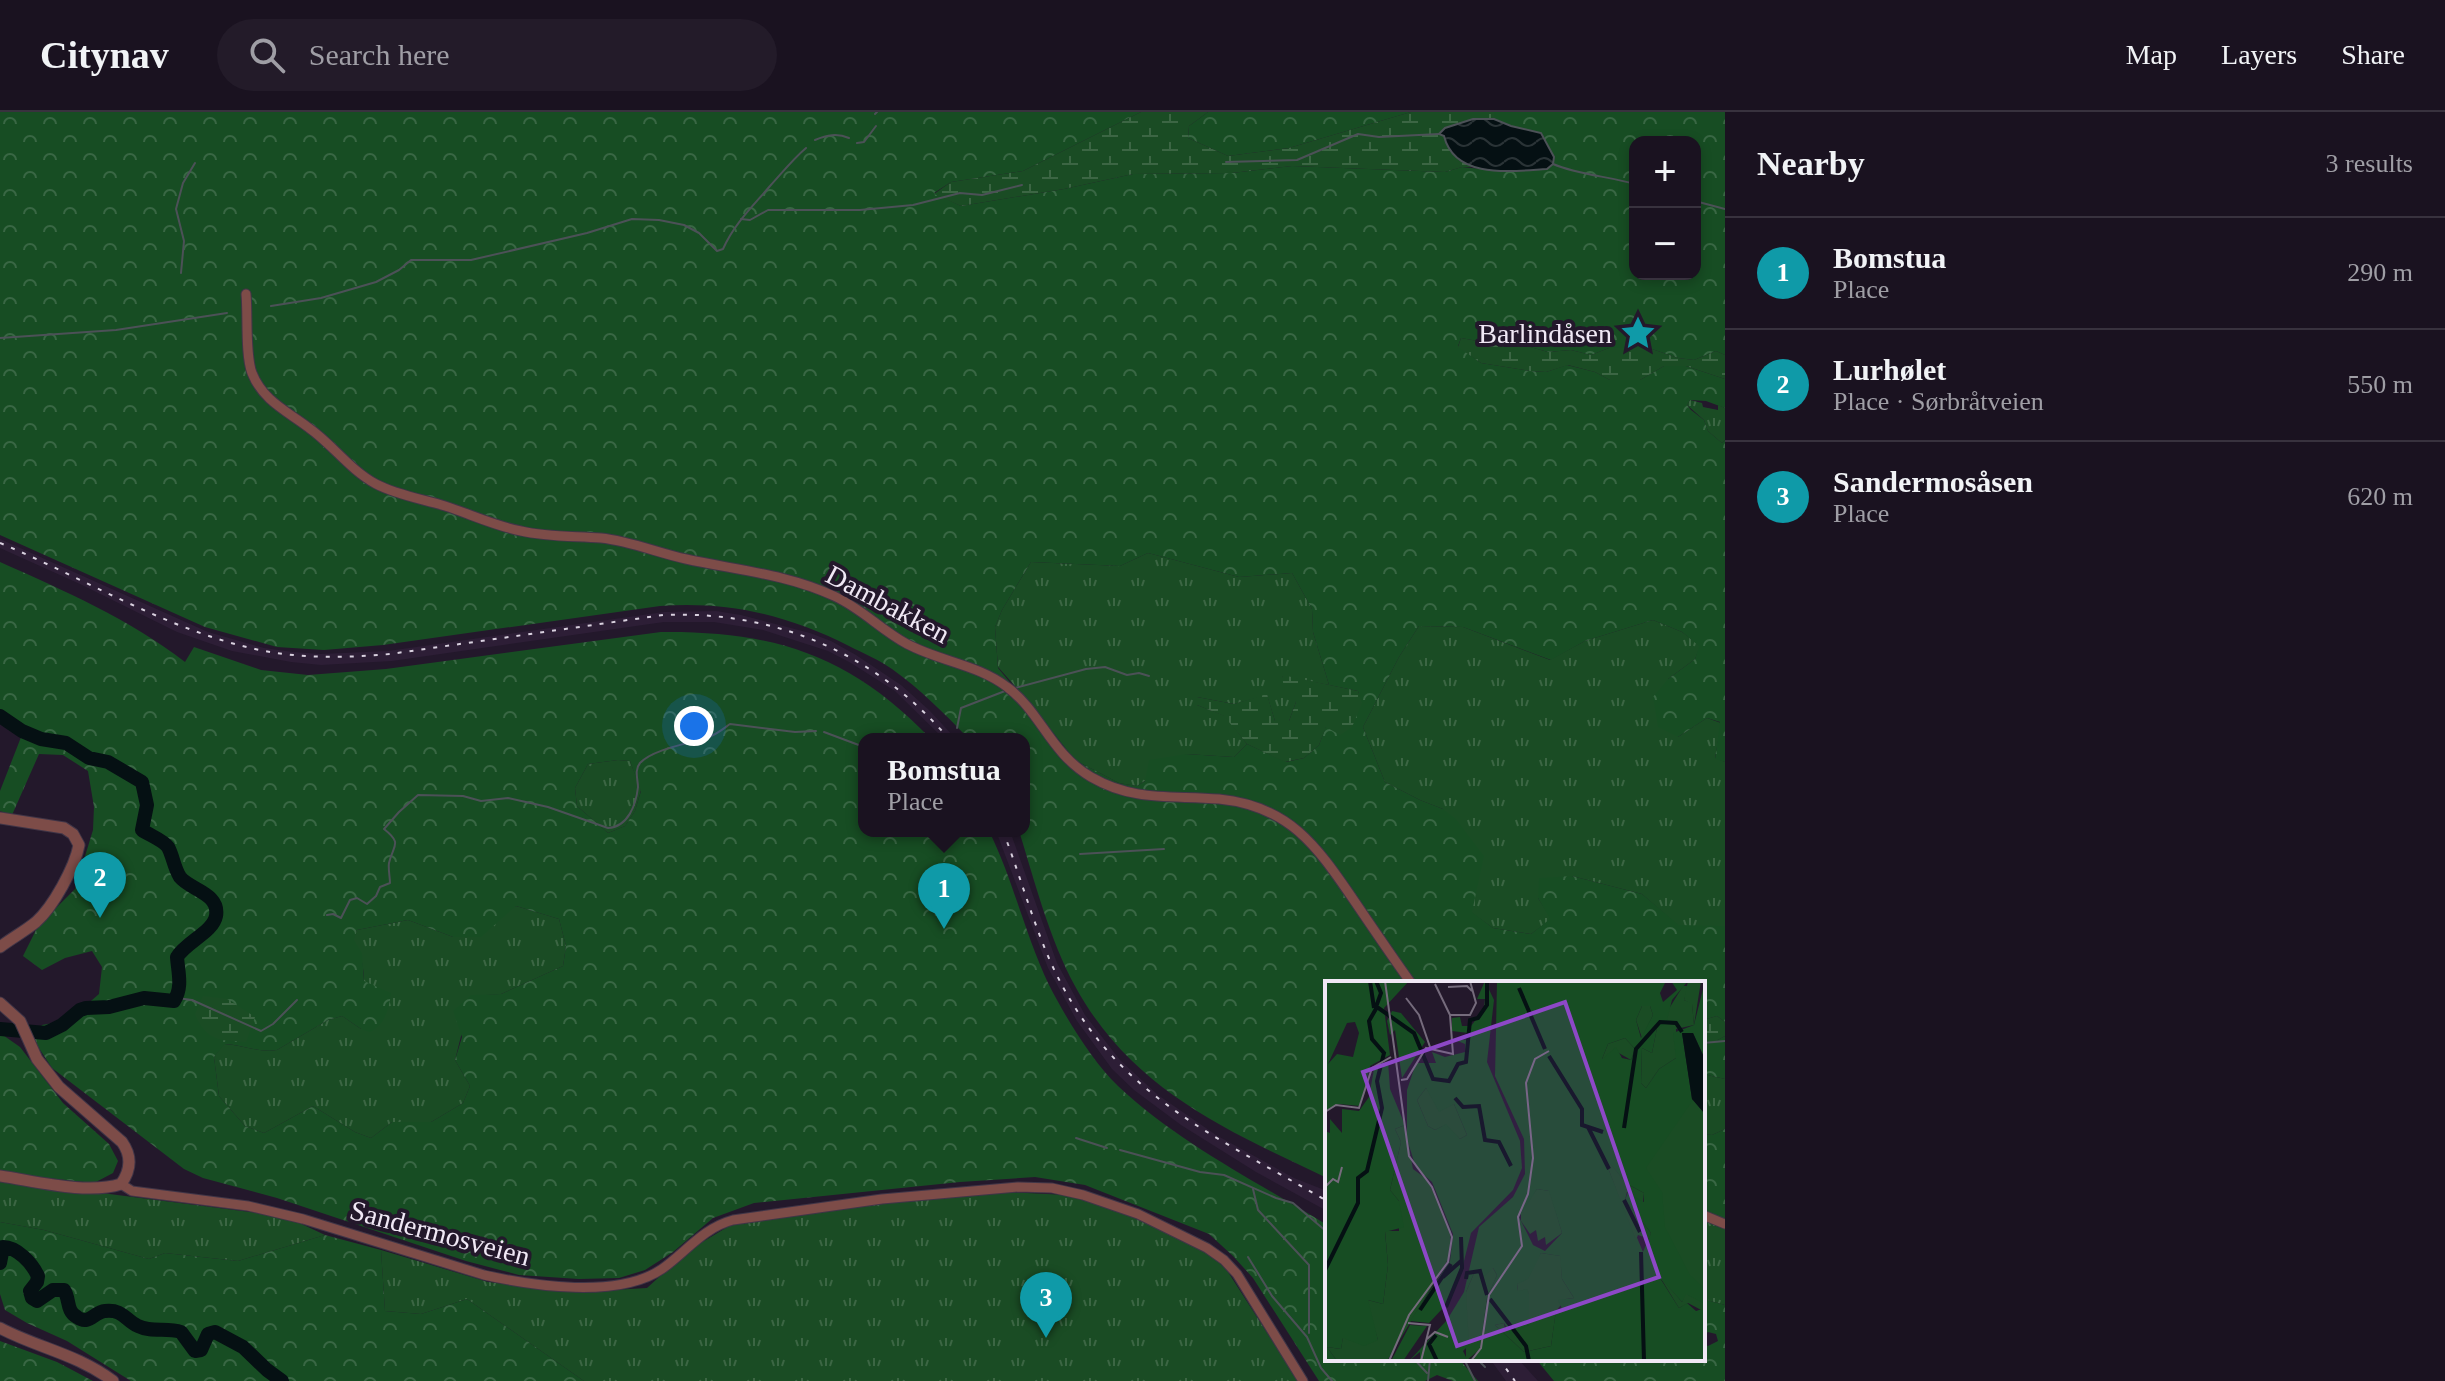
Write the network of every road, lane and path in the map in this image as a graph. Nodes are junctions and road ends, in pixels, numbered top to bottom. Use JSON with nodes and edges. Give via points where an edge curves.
{"nodes":[{"id":1,"x":246,"y":294,"type":"dead end"},
{"id":2,"x":0,"y":818,"type":"edge"},
{"id":3,"x":0,"y":947,"type":"edge"},
{"id":4,"x":1410,"y":981,"type":"edge"},
{"id":5,"x":0,"y":1003,"type":"edge"},
{"id":6,"x":0,"y":1176,"type":"edge"},
{"id":7,"x":121,"y":1184,"type":"junction"},
{"id":8,"x":1705,"y":1216,"type":"edge"},
{"id":9,"x":1725,"y":1224,"type":"edge"},
{"id":10,"x":0,"y":1328,"type":"edge"},
{"id":11,"x":113,"y":1381,"type":"edge"},
{"id":12,"x":1303,"y":1381,"type":"edge"}],
"edges":[{"from":1,"to":4,"type":"street","name":"Dambakken","via":[[250,363],[259,386],[275,406],[309,427],[364,477],[521,531],[612,540],[765,574],[834,596],[910,646],[1007,687],[1074,765],[1117,790],[1244,803],[1296,827],[1328,861]]},
{"from":2,"to":3,"type":"street","via":[[64,828],[76,837],[79,848],[47,911]]},
{"from":5,"to":7,"type":"street","via":[[18,1017],[37,1059],[59,1087],[126,1147],[129,1167]]},
{"from":6,"to":7,"type":"street","name":"Sandermosveien","via":[[93,1188]]},
{"from":7,"to":12,"type":"street","name":"Sandermosveien","via":[[132,1191],[303,1219],[484,1275],[565,1286],[641,1280],[722,1224],[923,1195],[1030,1187],[1083,1195],[1138,1214],[1207,1248],[1232,1268]]},
{"from":8,"to":9,"type":"street"},
{"from":10,"to":11,"type":"street","via":[[76,1358]]}]}
